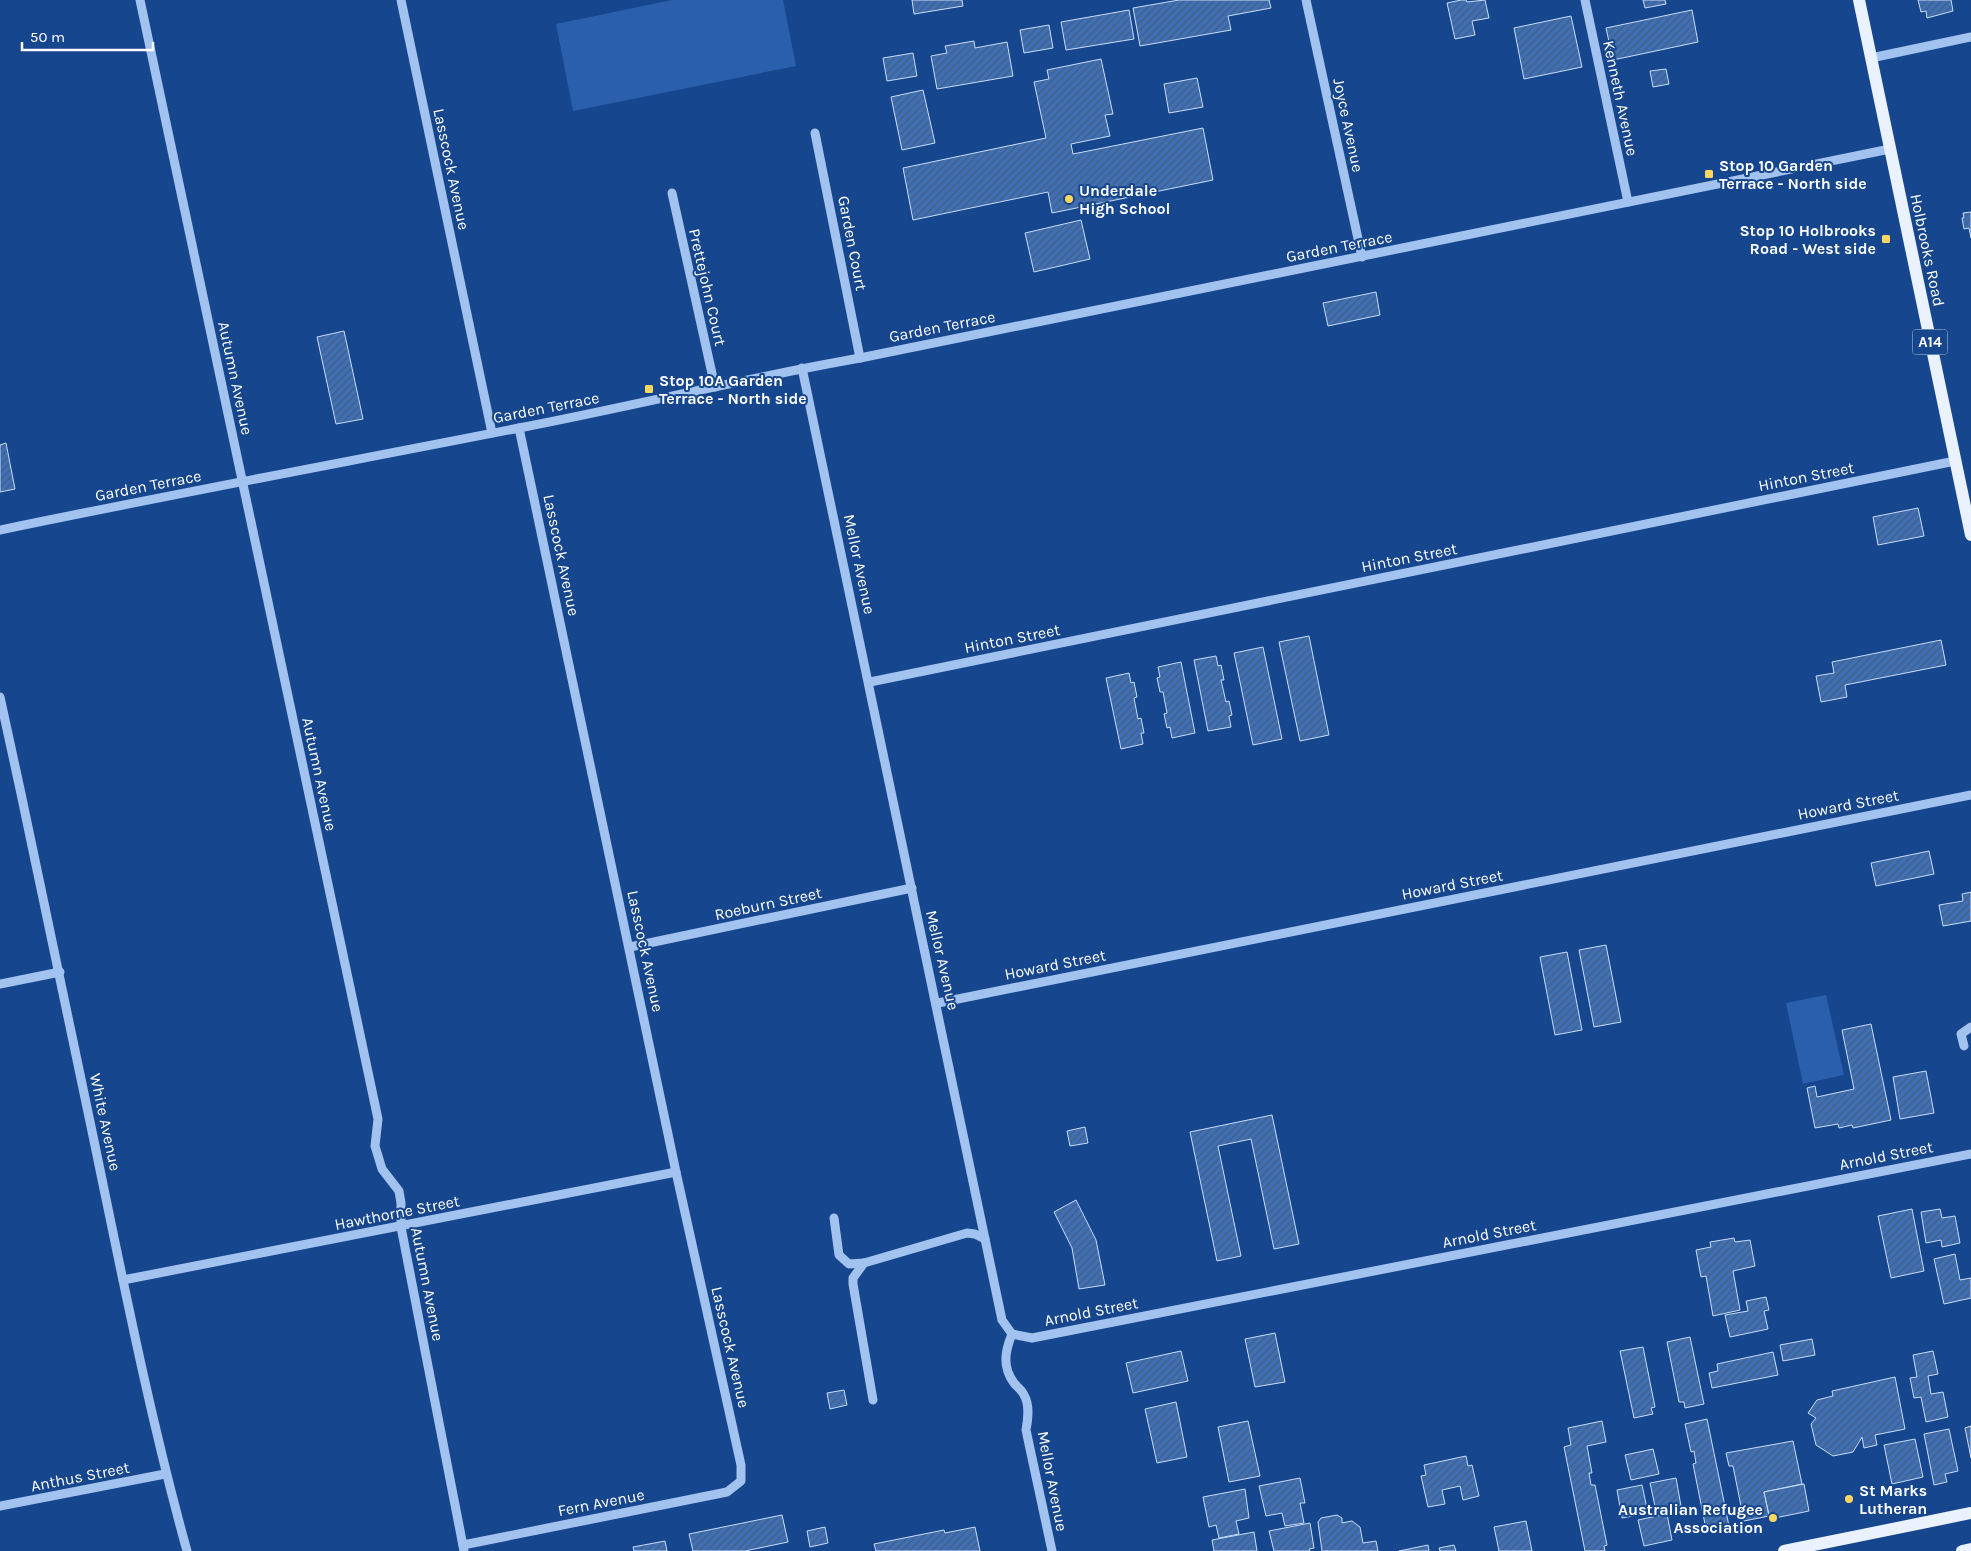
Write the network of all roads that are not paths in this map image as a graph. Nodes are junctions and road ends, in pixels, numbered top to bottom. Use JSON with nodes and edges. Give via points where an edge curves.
{"nodes":[{"id":1,"x":140,"y":0,"type":"edge"},
{"id":2,"x":401,"y":0,"type":"edge"},
{"id":3,"x":1306,"y":0,"type":"edge"},
{"id":4,"x":1584,"y":0,"type":"edge"},
{"id":5,"x":1859,"y":0,"type":"edge"},
{"id":6,"x":1971,"y":37,"type":"edge"},
{"id":7,"x":1871,"y":58,"type":"junction"},
{"id":8,"x":815,"y":133,"type":"dead end"},
{"id":9,"x":1890,"y":149,"type":"junction"},
{"id":10,"x":672,"y":193,"type":"dead end"},
{"id":11,"x":1628,"y":202,"type":"junction"},
{"id":12,"x":1362,"y":257,"type":"junction"},
{"id":13,"x":860,"y":358,"type":"junction"},
{"id":14,"x":802,"y":368,"type":"junction"},
{"id":15,"x":715,"y":386,"type":"junction"},
{"id":16,"x":519,"y":428,"type":"junction"},
{"id":17,"x":492,"y":433,"type":"junction"},
{"id":18,"x":1955,"y":461,"type":"junction"},
{"id":19,"x":242,"y":481,"type":"junction"},
{"id":20,"x":0,"y":530,"type":"edge"},
{"id":21,"x":1971,"y":535,"type":"edge"},
{"id":22,"x":870,"y":682,"type":"junction"},
{"id":23,"x":0,"y":697,"type":"edge"},
{"id":24,"x":1971,"y":795,"type":"edge"},
{"id":25,"x":912,"y":888,"type":"junction"},
{"id":26,"x":630,"y":947,"type":"junction"},
{"id":27,"x":60,"y":972,"type":"junction"},
{"id":28,"x":0,"y":984,"type":"edge"},
{"id":29,"x":938,"y":1003,"type":"junction"},
{"id":30,"x":1971,"y":1027,"type":"edge"},
{"id":31,"x":1964,"y":1046,"type":"dead end"},
{"id":32,"x":1971,"y":1154,"type":"edge"},
{"id":33,"x":676,"y":1172,"type":"junction"},
{"id":34,"x":834,"y":1218,"type":"dead end"},
{"id":35,"x":401,"y":1227,"type":"junction"},
{"id":36,"x":985,"y":1239,"type":"junction"},
{"id":37,"x":864,"y":1263,"type":"junction"},
{"id":38,"x":123,"y":1280,"type":"junction"},
{"id":39,"x":1012,"y":1334,"type":"junction"},
{"id":40,"x":874,"y":1400,"type":"dead end"},
{"id":41,"x":166,"y":1474,"type":"junction"},
{"id":42,"x":741,"y":1481,"type":"joint"},
{"id":43,"x":0,"y":1506,"type":"edge"},
{"id":44,"x":1971,"y":1513,"type":"edge"},
{"id":45,"x":464,"y":1548,"type":"edge"},
{"id":46,"x":1971,"y":1549,"type":"edge"},
{"id":47,"x":187,"y":1551,"type":"edge"},
{"id":48,"x":1052,"y":1551,"type":"edge"},
{"id":49,"x":1784,"y":1551,"type":"edge"},
{"id":50,"x":1962,"y":1551,"type":"edge"}],
"edges":[{"from":1,"to":19,"type":"street","name":"Autumn Avenue"},
{"from":2,"to":17,"type":"street","name":"Lasscock Avenue"},
{"from":3,"to":12,"type":"street","name":"Joyce Avenue"},
{"from":4,"to":11,"type":"street","name":"Kenneth Avenue"},
{"from":5,"to":7,"type":"main road","name":"Holbrooks Road","number":"A14"},
{"from":6,"to":7,"type":"street"},
{"from":7,"to":9,"type":"main road","name":"Holbrooks Road","number":"A14"},
{"from":8,"to":13,"type":"street","name":"Garden Court"},
{"from":9,"to":11,"type":"street","name":"Garden Terrace"},
{"from":9,"to":18,"type":"main road","name":"Holbrooks Road","number":"A14"},
{"from":10,"to":15,"type":"street","name":"Prettejohn Court"},
{"from":11,"to":12,"type":"street","name":"Garden Terrace"},
{"from":12,"to":13,"type":"street","name":"Garden Terrace"},
{"from":13,"to":14,"type":"street","name":"Garden Terrace"},
{"from":14,"to":15,"type":"street","name":"Garden Terrace"},
{"from":14,"to":22,"type":"street","name":"Mellor Avenue"},
{"from":15,"to":16,"type":"street","name":"Garden Terrace"},
{"from":16,"to":17,"type":"street","name":"Garden Terrace"},
{"from":16,"to":26,"type":"street","name":"Lasscock Avenue"},
{"from":17,"to":19,"type":"street","name":"Garden Terrace"},
{"from":18,"to":21,"type":"main road","name":"Holbrooks Road","number":"A14"},
{"from":18,"to":22,"type":"street","name":"Hinton Street"},
{"from":19,"to":20,"type":"street","name":"Garden Terrace"},
{"from":19,"to":35,"type":"street","name":"Autumn Avenue","via":[[378,1119],[375,1146],[382,1169],[399,1191]]},
{"from":22,"to":25,"type":"street","name":"Mellor Avenue"},
{"from":23,"to":27,"type":"street","name":"White Avenue"},
{"from":24,"to":29,"type":"street","name":"Howard Street"},
{"from":25,"to":26,"type":"street","name":"Roeburn Street"},
{"from":25,"to":29,"type":"street","name":"Mellor Avenue"},
{"from":26,"to":33,"type":"street","name":"Lasscock Avenue"},
{"from":27,"to":28,"type":"street"},
{"from":27,"to":38,"type":"street","name":"White Avenue"},
{"from":29,"to":36,"type":"street","name":"Mellor Avenue"},
{"from":30,"to":31,"type":"street","via":[[1961,1034]]},
{"from":32,"to":39,"type":"street","name":"Arnold Street","via":[[1032,1338]]},
{"from":33,"to":35,"type":"street","name":"Hawthorne Street"},
{"from":33,"to":42,"type":"street","name":"Lasscock Avenue","via":[[741,1465]]},
{"from":34,"to":37,"type":"street","via":[[839,1255],[848,1264]]},
{"from":35,"to":38,"type":"street","name":"Hawthorne Street"},
{"from":35,"to":45,"type":"street","name":"Autumn Avenue"},
{"from":36,"to":37,"type":"street","via":[[966,1233]]},
{"from":36,"to":39,"type":"street","name":"Mellor Avenue","via":[[1002,1320]]},
{"from":37,"to":40,"type":"street","via":[[853,1278],[853,1284]]},
{"from":38,"to":41,"type":"street","name":"White Avenue"},
{"from":39,"to":48,"type":"street","name":"Mellor Avenue","via":[[1006,1348],[1006,1364],[1008,1374],[1025,1396],[1029,1414],[1026,1430]]},
{"from":41,"to":43,"type":"street","name":"Anthus Street"},
{"from":41,"to":47,"type":"street","name":"White Avenue"},
{"from":42,"to":45,"type":"street","name":"Fern Avenue","via":[[727,1492]]},
{"from":44,"to":49,"type":"main road"},
{"from":46,"to":50,"type":"main road"}]}
